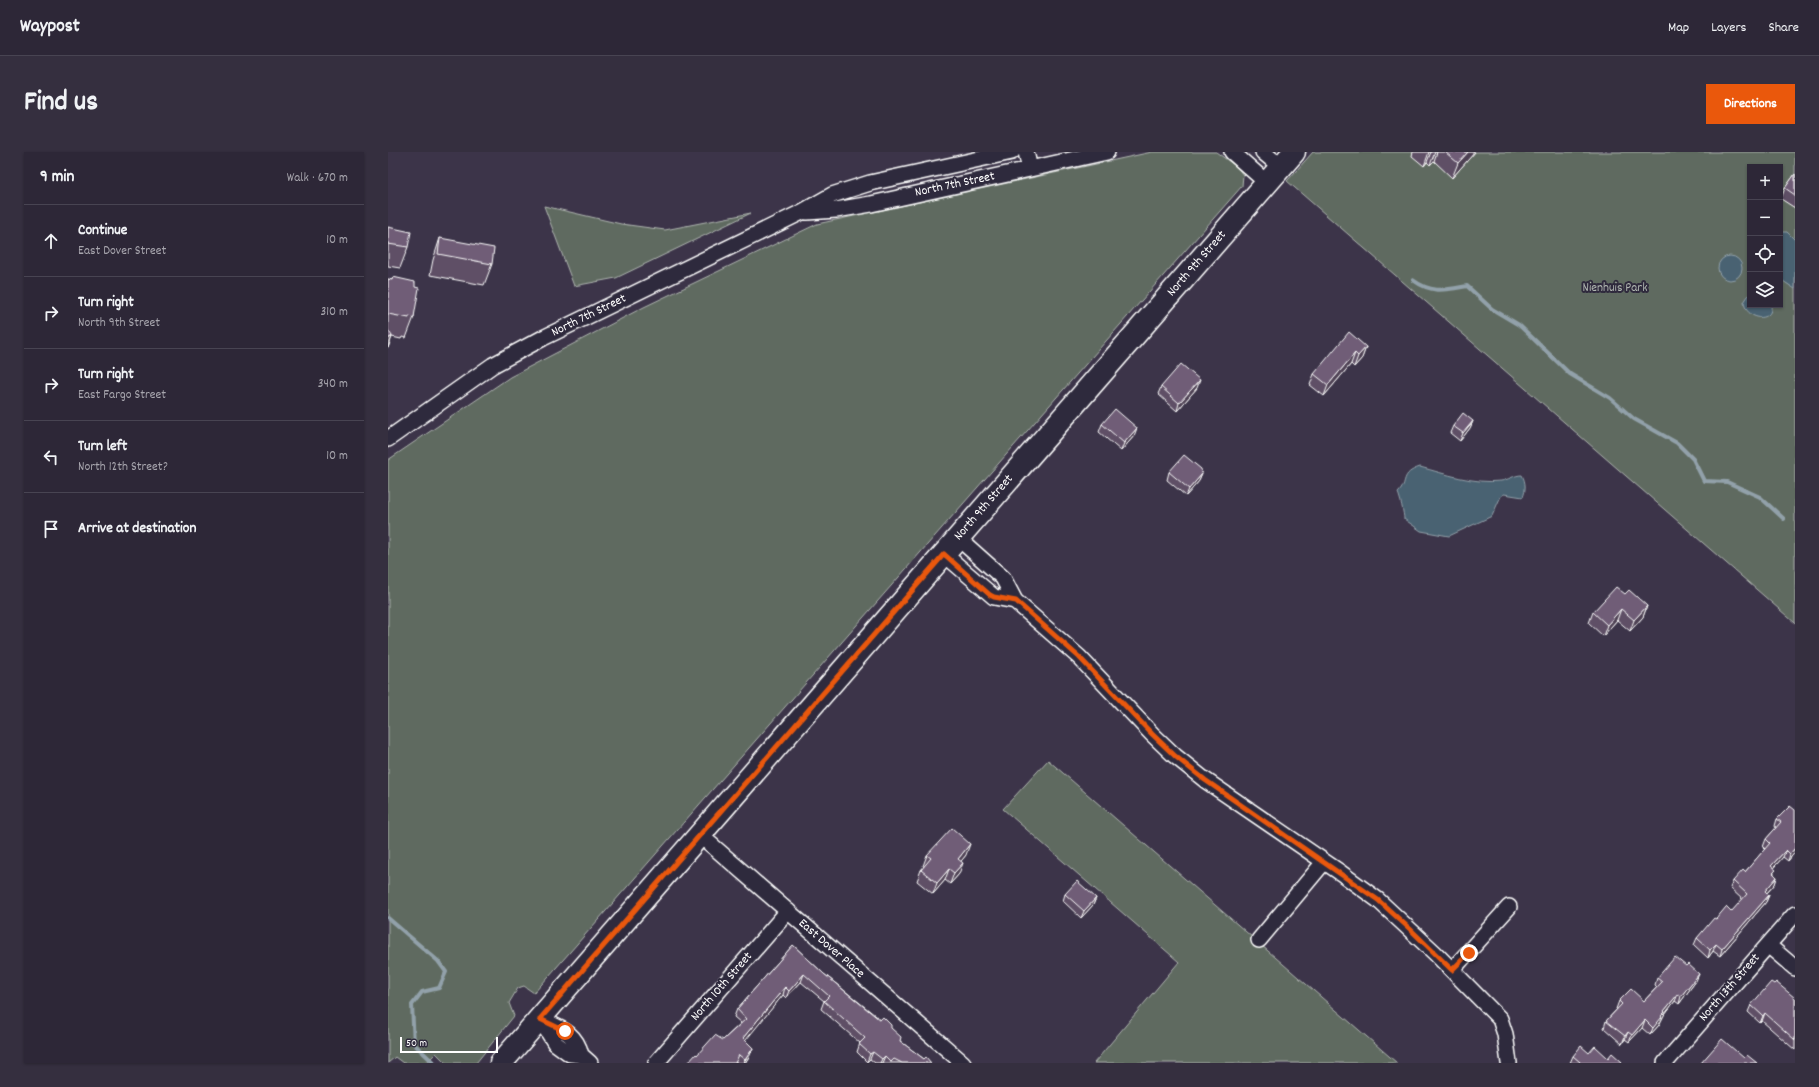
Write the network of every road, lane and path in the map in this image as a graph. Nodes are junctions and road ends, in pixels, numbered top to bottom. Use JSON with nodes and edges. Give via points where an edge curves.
{"nodes":[{"id":1,"x":1012,"y":152,"type":"edge"},
{"id":2,"x":1026,"y":152,"type":"edge"},
{"id":3,"x":1108,"y":152,"type":"edge"},
{"id":4,"x":1232,"y":152,"type":"edge"},
{"id":5,"x":1263,"y":152,"type":"edge"},
{"id":6,"x":1288,"y":160,"type":"edge"},
{"id":7,"x":1030,"y":169,"type":"junction"},
{"id":8,"x":1267,"y":183,"type":"junction"},
{"id":9,"x":802,"y":212,"type":"junction"},
{"id":10,"x":388,"y":439,"type":"edge"},
{"id":11,"x":958,"y":538,"type":"junction"},
{"id":12,"x":944,"y":554,"type":"junction"},
{"id":13,"x":1016,"y":601,"type":"junction"},
{"id":14,"x":700,"y":835,"type":"junction"},
{"id":15,"x":1324,"y":862,"type":"junction"},
{"id":16,"x":1510,"y":907,"type":"dead end"},
{"id":17,"x":788,"y":911,"type":"junction"},
{"id":18,"x":1795,"y":914,"type":"edge"},
{"id":19,"x":1259,"y":940,"type":"dead end"},
{"id":20,"x":1768,"y":945,"type":"junction"},
{"id":21,"x":1795,"y":968,"type":"edge"},
{"id":22,"x":1452,"y":970,"type":"junction"},
{"id":23,"x":540,"y":1019,"type":"junction"},
{"id":24,"x":585,"y":1059,"type":"edge"},
{"id":25,"x":501,"y":1063,"type":"edge"},
{"id":26,"x":656,"y":1063,"type":"edge"},
{"id":27,"x":963,"y":1063,"type":"edge"},
{"id":28,"x":1509,"y":1063,"type":"edge"},
{"id":29,"x":1665,"y":1063,"type":"edge"}],
"edges":[{"from":1,"to":9,"type":"street","name":"North 7th Street","via":[[870,183],[832,195]]},
{"from":2,"to":7,"type":"street"},
{"from":3,"to":7,"type":"street","name":"North 7th Street"},
{"from":4,"to":8,"type":"street"},
{"from":5,"to":6,"type":"street"},
{"from":6,"to":8,"type":"main road","name":"North 9th Street"},
{"from":7,"to":9,"type":"street","name":"North 7th Street","via":[[871,204]]},
{"from":8,"to":11,"type":"main road","name":"North 9th Street"},
{"from":9,"to":10,"type":"street","name":"North 7th Street","via":[[543,338],[493,365]]},
{"from":11,"to":12,"type":"main road","name":"North 9th Street"},
{"from":11,"to":13,"type":"street","via":[[1003,578]]},
{"from":12,"to":13,"type":"street","via":[[994,597]]},
{"from":12,"to":14,"type":"main road","name":"North 9th Street"},
{"from":13,"to":15,"type":"street","via":[[1079,657],[1181,761]]},
{"from":14,"to":17,"type":"street","name":"East Dover Place"},
{"from":14,"to":23,"type":"main road","name":"North 9th Street"},
{"from":15,"to":19,"type":"street"},
{"from":15,"to":22,"type":"street","via":[[1384,905]]},
{"from":16,"to":22,"type":"street"},
{"from":17,"to":26,"type":"street","name":"North 10th Street"},
{"from":17,"to":27,"type":"street","name":"East Dover Place"},
{"from":18,"to":20,"type":"street","name":"North 13th Street"},
{"from":20,"to":21,"type":"street"},
{"from":20,"to":29,"type":"street","name":"North 13th Street"},
{"from":22,"to":28,"type":"street","via":[[1500,1019]]},
{"from":23,"to":24,"type":"street","via":[[555,1043],[570,1054]]},
{"from":23,"to":25,"type":"main road","name":"North 9th Street"}]}
